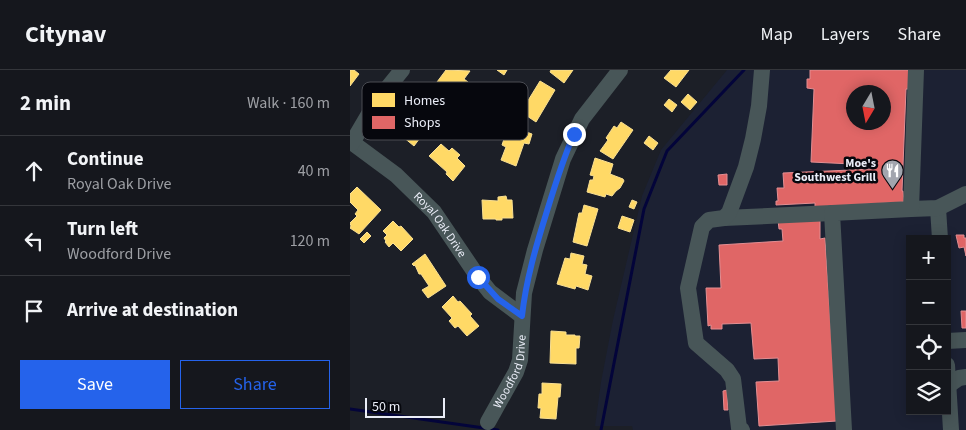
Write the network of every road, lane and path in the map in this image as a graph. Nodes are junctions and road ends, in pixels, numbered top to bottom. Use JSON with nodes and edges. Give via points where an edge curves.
{"nodes":[{"id":1,"x":402,"y":70,"type":"edge"},
{"id":2,"x":620,"y":70,"type":"edge"},
{"id":3,"x":762,"y":70,"type":"edge"},
{"id":4,"x":916,"y":70,"type":"edge"},
{"id":5,"x":392,"y":82,"type":"edge"},
{"id":6,"x":362,"y":124,"type":"edge"},
{"id":7,"x":351,"y":142,"type":"edge"},
{"id":8,"x":966,"y":194,"type":"edge"},
{"id":9,"x":938,"y":208,"type":"junction"},
{"id":10,"x":911,"y":210,"type":"junction"},
{"id":11,"x":832,"y":213,"type":"junction"},
{"id":12,"x":724,"y":218,"type":"junction"},
{"id":13,"x":940,"y":235,"type":"edge"},
{"id":14,"x":522,"y":316,"type":"junction"},
{"id":15,"x":966,"y":340,"type":"edge"},
{"id":16,"x":951,"y":341,"type":"edge"},
{"id":17,"x":966,"y":377,"type":"edge"},
{"id":18,"x":951,"y":383,"type":"edge"},
{"id":19,"x":950,"y":415,"type":"edge"},
{"id":20,"x":488,"y":422,"type":"dead end"},
{"id":21,"x":742,"y":430,"type":"edge"},
{"id":22,"x":844,"y":430,"type":"edge"},
{"id":23,"x":951,"y":430,"type":"edge"}],
"edges":[{"from":1,"to":5,"type":"street"},
{"from":2,"to":14,"type":"street","name":"Woodford Drive","via":[[582,119],[563,159],[535,250]]},
{"from":3,"to":12,"type":"street","via":[[753,138],[743,176]]},
{"from":4,"to":10,"type":"street"},
{"from":6,"to":7,"type":"street"},
{"from":7,"to":14,"type":"street","name":"Royal Oak Drive","via":[[396,175],[434,212],[490,292]]},
{"from":8,"to":9,"type":"street"},
{"from":9,"to":10,"type":"street"},
{"from":9,"to":13,"type":"street"},
{"from":10,"to":11,"type":"street"},
{"from":11,"to":12,"type":"street"},
{"from":11,"to":22,"type":"street"},
{"from":12,"to":21,"type":"street","via":[[709,220],[702,227],[688,288],[696,343],[733,379],[739,428]]},
{"from":14,"to":20,"type":"street","name":"Woodford Drive","via":[[520,360]]},
{"from":15,"to":16,"type":"street"},
{"from":17,"to":18,"type":"street"},
{"from":19,"to":23,"type":"street"}]}
